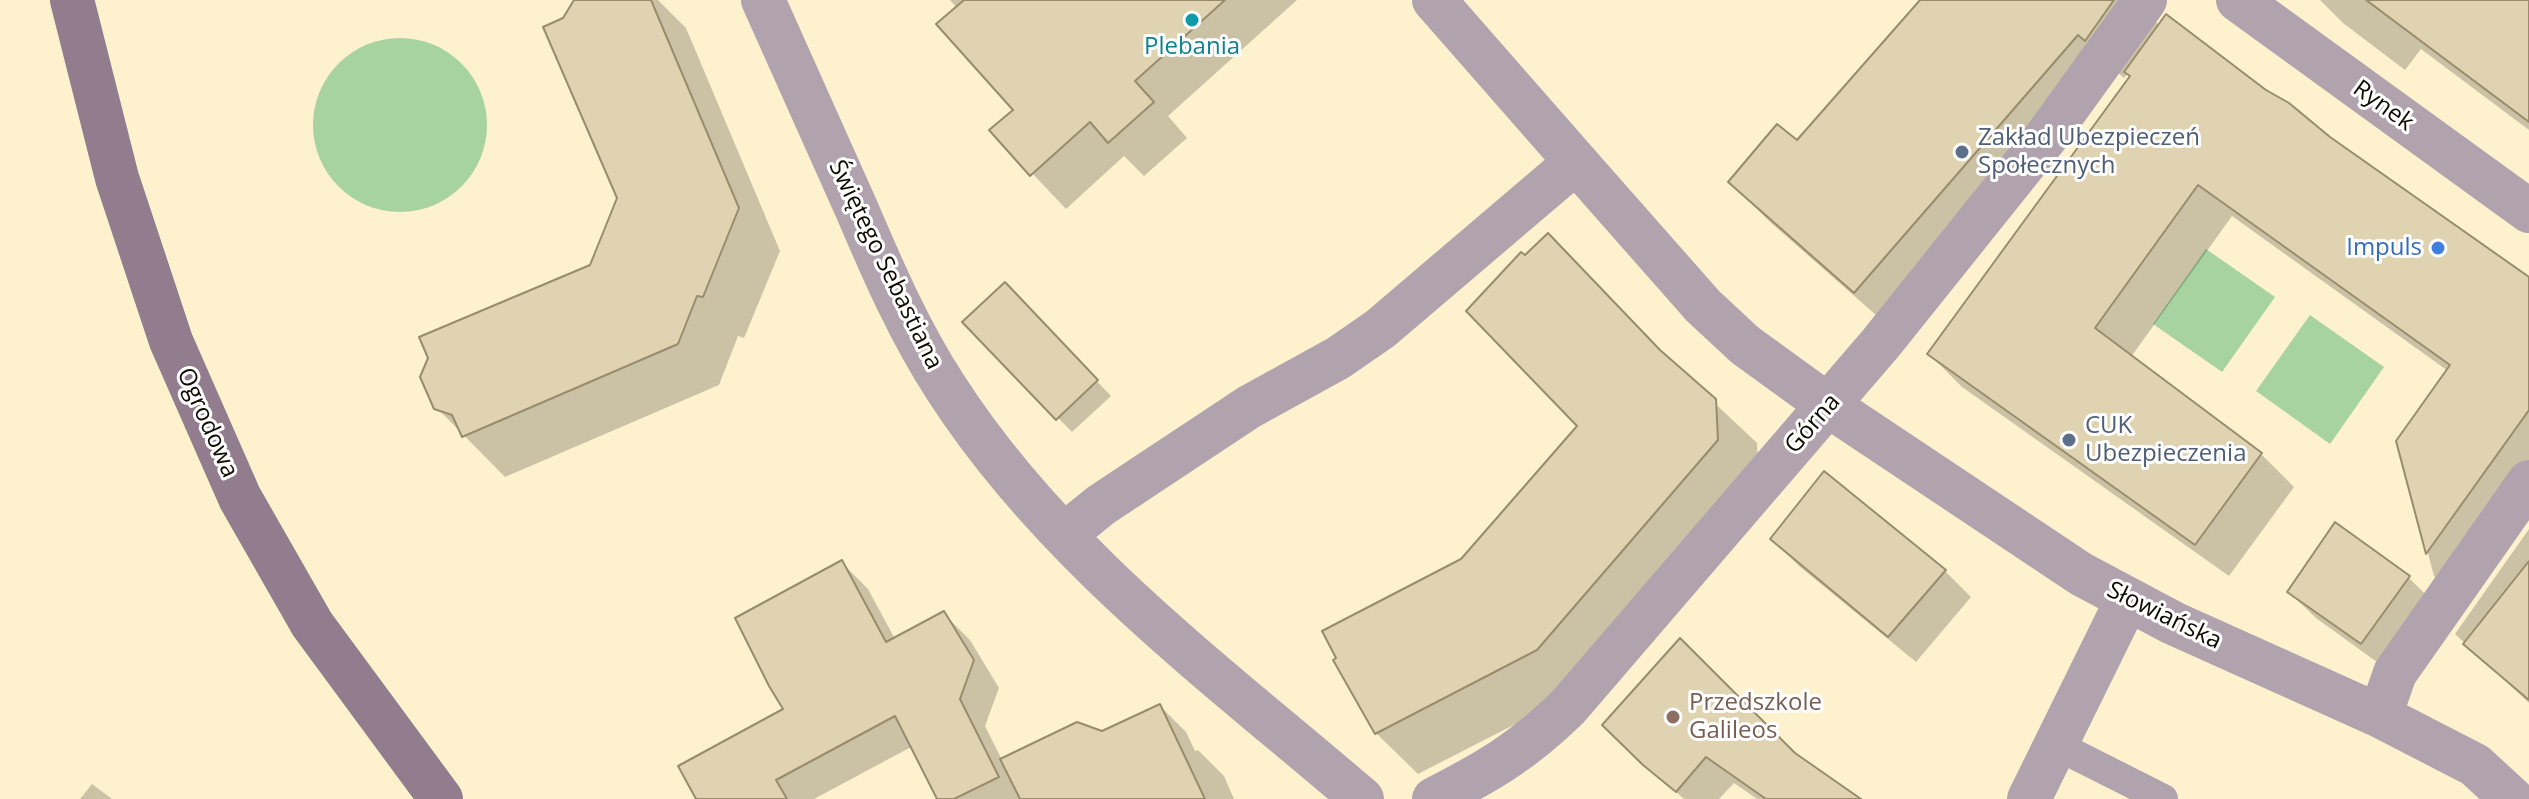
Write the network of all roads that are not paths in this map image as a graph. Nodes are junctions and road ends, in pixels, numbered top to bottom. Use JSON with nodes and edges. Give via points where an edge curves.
{"nodes":[{"id":1,"x":72,"y":0,"type":"edge"},
{"id":2,"x":763,"y":0,"type":"edge"},
{"id":3,"x":1434,"y":0,"type":"edge"},
{"id":4,"x":2145,"y":0,"type":"edge"},
{"id":5,"x":2238,"y":0,"type":"edge"},
{"id":6,"x":1576,"y":162,"type":"junction"},
{"id":7,"x":2529,"y":211,"type":"edge"},
{"id":8,"x":1829,"y":406,"type":"junction"},
{"id":9,"x":2529,"y":482,"type":"edge"},
{"id":10,"x":1064,"y":535,"type":"junction"},
{"id":11,"x":2127,"y":600,"type":"junction"},
{"id":12,"x":2380,"y":716,"type":"junction"},
{"id":13,"x":2056,"y":745,"type":"junction"},
{"id":14,"x":441,"y":799,"type":"edge"},
{"id":15,"x":1362,"y":799,"type":"edge"},
{"id":16,"x":1434,"y":799,"type":"edge"},
{"id":17,"x":2029,"y":799,"type":"edge"},
{"id":18,"x":2163,"y":799,"type":"edge"},
{"id":19,"x":2512,"y":799,"type":"edge"}],
"edges":[{"from":1,"to":14,"type":"street","name":"Ogrodowa","via":[[117,178],[171,341],[240,498],[312,624]]},
{"from":2,"to":10,"type":"street","name":"Świętego Sebastiana","via":[[894,295],[945,388],[998,461]]},
{"from":3,"to":6,"type":"street","name":"Słowiańska"},
{"from":4,"to":8,"type":"street","name":"Górna","via":[[2046,137]]},
{"from":5,"to":7,"type":"street","name":"Rynek"},
{"from":6,"to":8,"type":"street","name":"Słowiańska","via":[[1703,306],[1745,345]]},
{"from":6,"to":10,"type":"street","via":[[1380,329],[1236,415]]},
{"from":8,"to":11,"type":"street","name":"Słowiańska"},
{"from":8,"to":16,"type":"street","name":"Górna","via":[[1537,738]]},
{"from":9,"to":12,"type":"street","via":[[2395,673]]},
{"from":10,"to":15,"type":"street","name":"Świętego Sebastiana","via":[[1122,595]]},
{"from":11,"to":12,"type":"street","name":"Słowiańska"},
{"from":11,"to":13,"type":"street"},
{"from":12,"to":19,"type":"street","name":"Słowiańska","via":[[2475,765]]},
{"from":13,"to":17,"type":"street"},
{"from":13,"to":18,"type":"lane"}]}
